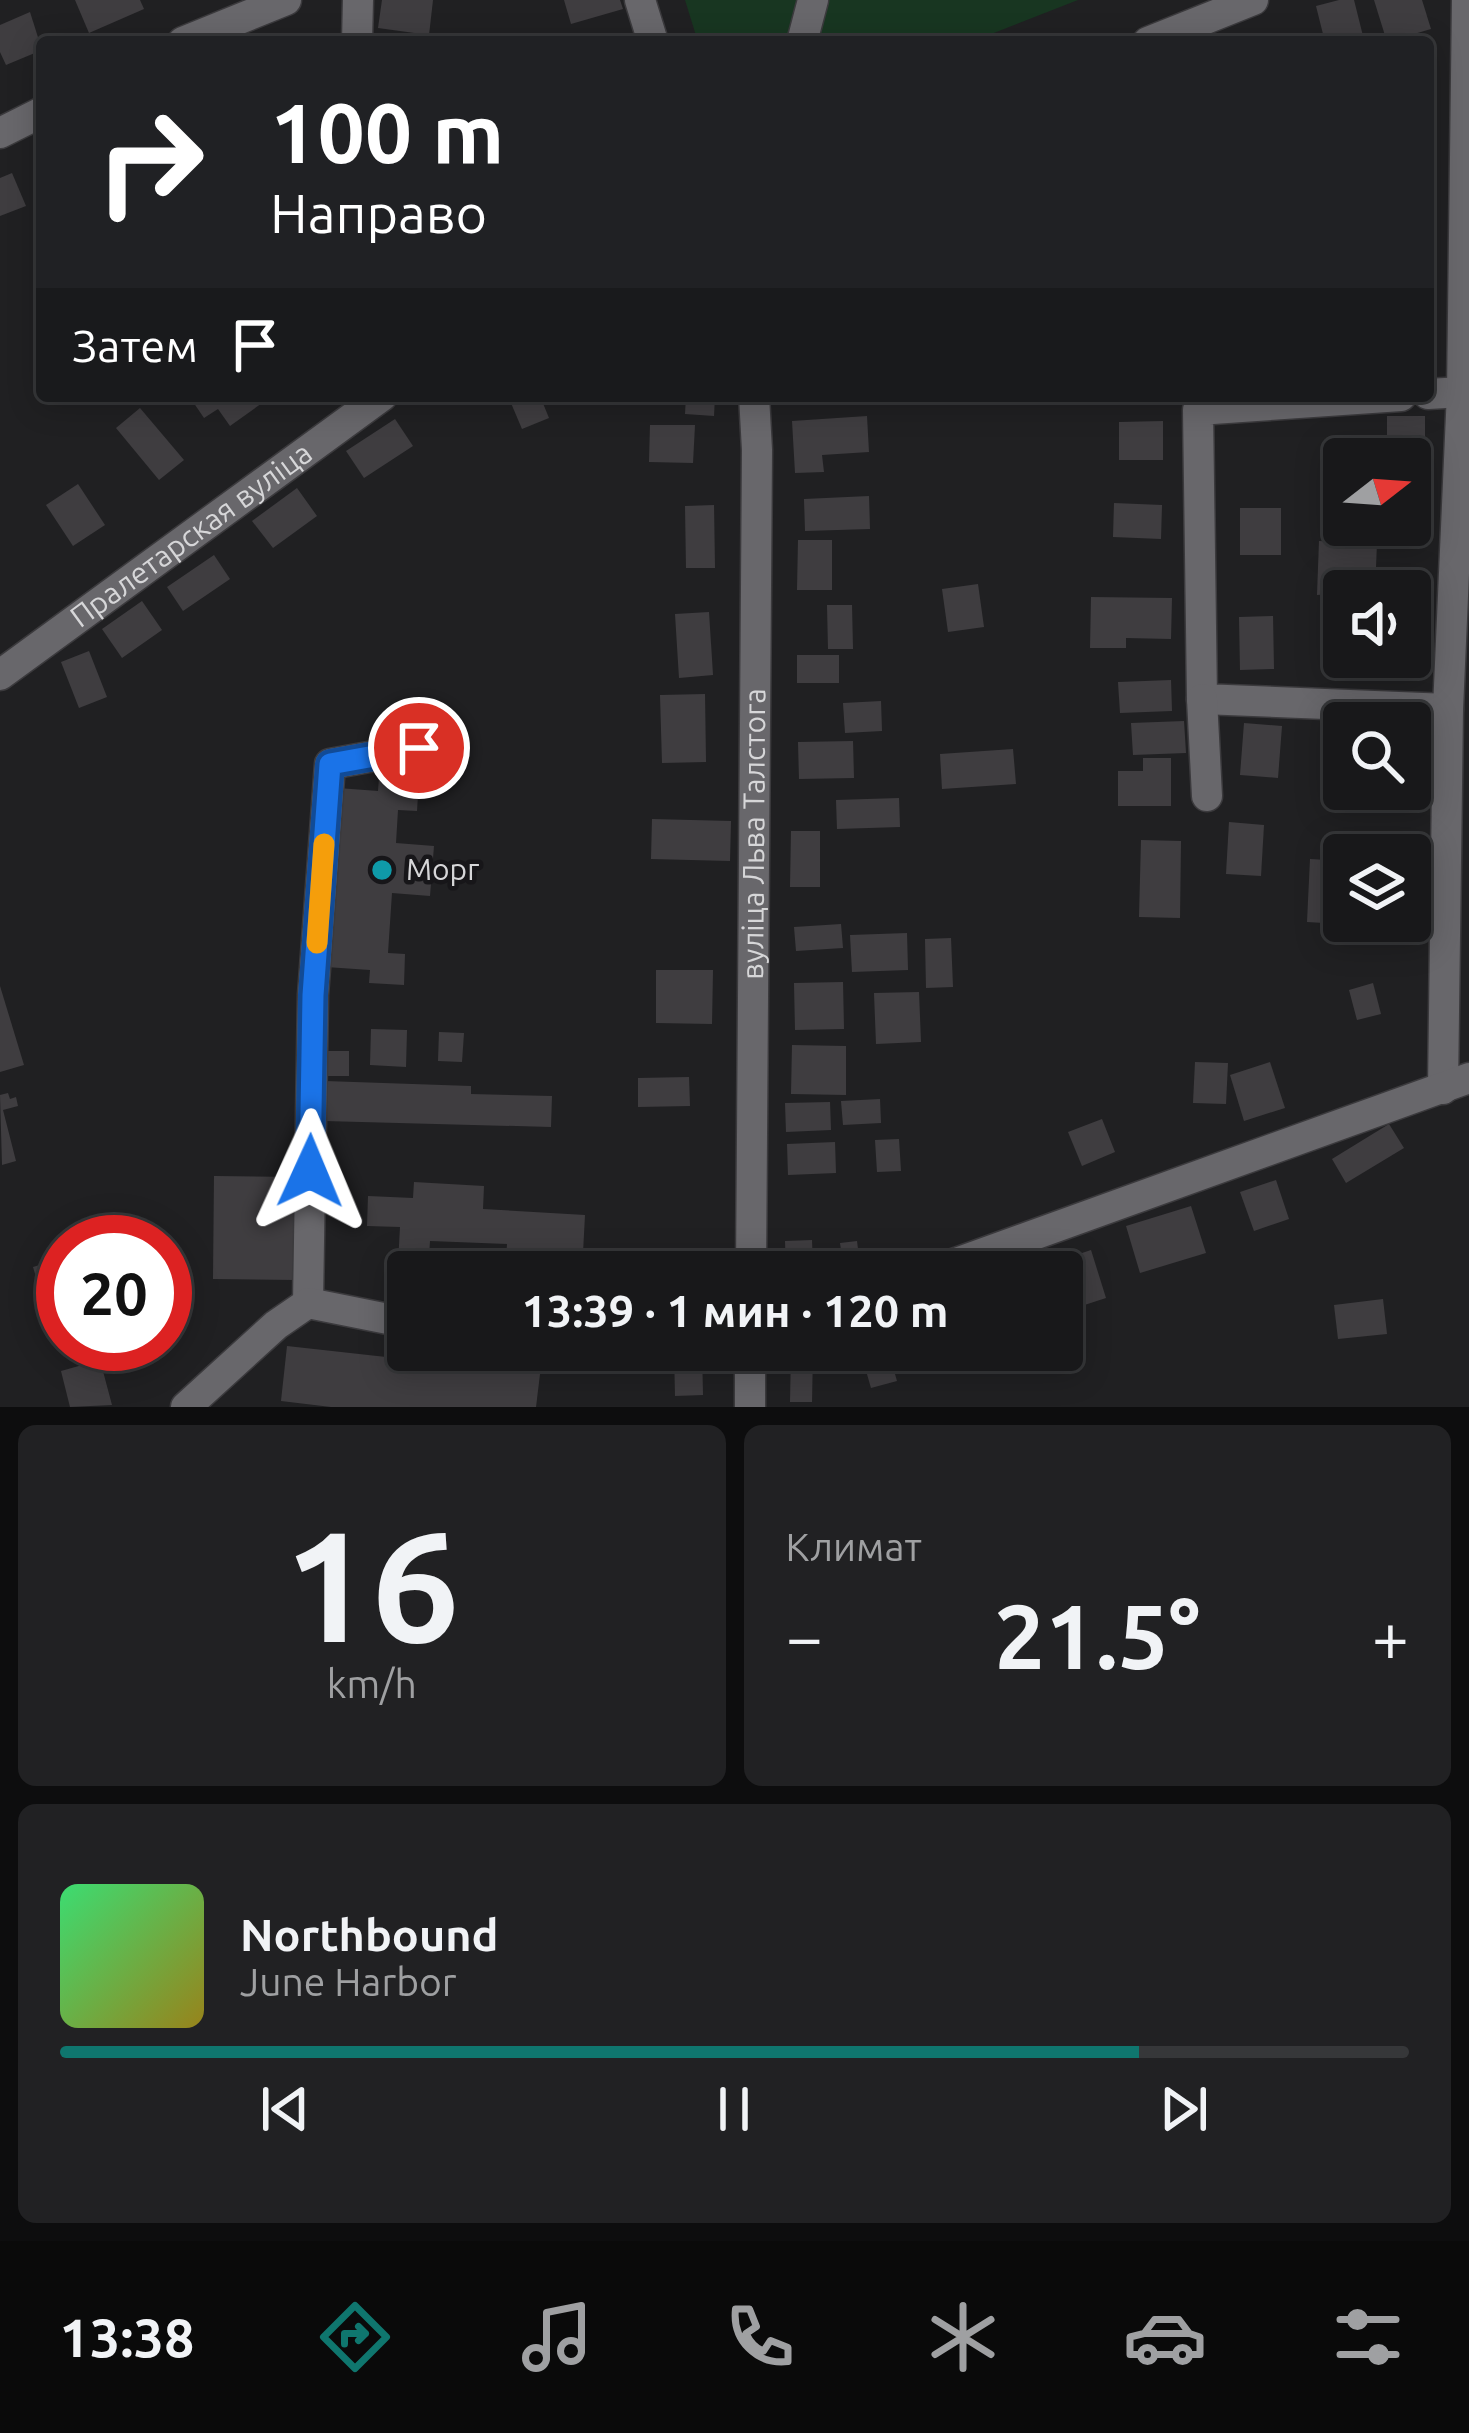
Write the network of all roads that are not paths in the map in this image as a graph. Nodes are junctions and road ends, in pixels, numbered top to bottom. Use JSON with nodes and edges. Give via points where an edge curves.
{"nodes":[{"id":1,"x":286,"y":0,"type":"edge"},
{"id":2,"x":358,"y":0,"type":"edge"},
{"id":3,"x":640,"y":0,"type":"edge"},
{"id":4,"x":813,"y":0,"type":"edge"},
{"id":5,"x":1253,"y":0,"type":"edge"},
{"id":6,"x":1467,"y":0,"type":"edge"},
{"id":7,"x":198,"y":36,"type":"edge"},
{"id":8,"x":357,"y":36,"type":"edge"},
{"id":9,"x":651,"y":36,"type":"edge"},
{"id":10,"x":804,"y":36,"type":"edge"},
{"id":11,"x":1163,"y":36,"type":"edge"},
{"id":12,"x":36,"y":115,"type":"edge"},
{"id":13,"x":0,"y":133,"type":"edge"},
{"id":14,"x":1462,"y":392,"type":"junction"},
{"id":15,"x":1434,"y":394,"type":"edge"},
{"id":16,"x":754,"y":402,"type":"edge"},
{"id":17,"x":1314,"y":402,"type":"edge"},
{"id":18,"x":348,"y":407,"type":"edge"},
{"id":19,"x":0,"y":675,"type":"edge"},
{"id":20,"x":1202,"y":699,"type":"junction"},
{"id":21,"x":1448,"y":709,"type":"junction"},
{"id":22,"x":419,"y":748,"type":"dead end"},
{"id":23,"x":1207,"y":796,"type":"dead end"},
{"id":24,"x":1456,"y":1084,"type":"edge"},
{"id":25,"x":751,"y":1251,"type":"edge"},
{"id":26,"x":990,"y":1251,"type":"edge"},
{"id":27,"x":308,"y":1303,"type":"junction"},
{"id":28,"x":387,"y":1319,"type":"edge"},
{"id":29,"x":750,"y":1371,"type":"edge"},
{"id":30,"x":186,"y":1407,"type":"edge"},
{"id":31,"x":750,"y":1407,"type":"edge"}],
"edges":[{"from":1,"to":7,"type":"street"},
{"from":2,"to":8,"type":"street"},
{"from":3,"to":9,"type":"street"},
{"from":4,"to":10,"type":"street"},
{"from":5,"to":11,"type":"street"},
{"from":6,"to":14,"type":"street"},
{"from":12,"to":13,"type":"street"},
{"from":14,"to":15,"type":"street"},
{"from":14,"to":21,"type":"street"},
{"from":16,"to":25,"type":"street","name":"вуліца Льва Талстога"},
{"from":17,"to":20,"type":"street","via":[[1198,410]]},
{"from":18,"to":19,"type":"street","name":"Пралетарская вуліца"},
{"from":20,"to":21,"type":"street"},
{"from":20,"to":23,"type":"street"},
{"from":21,"to":24,"type":"street"},
{"from":22,"to":27,"type":"street","via":[[330,764],[313,995]]},
{"from":24,"to":26,"type":"street"},
{"from":27,"to":28,"type":"street"},
{"from":27,"to":30,"type":"street"},
{"from":29,"to":31,"type":"street"}]}
